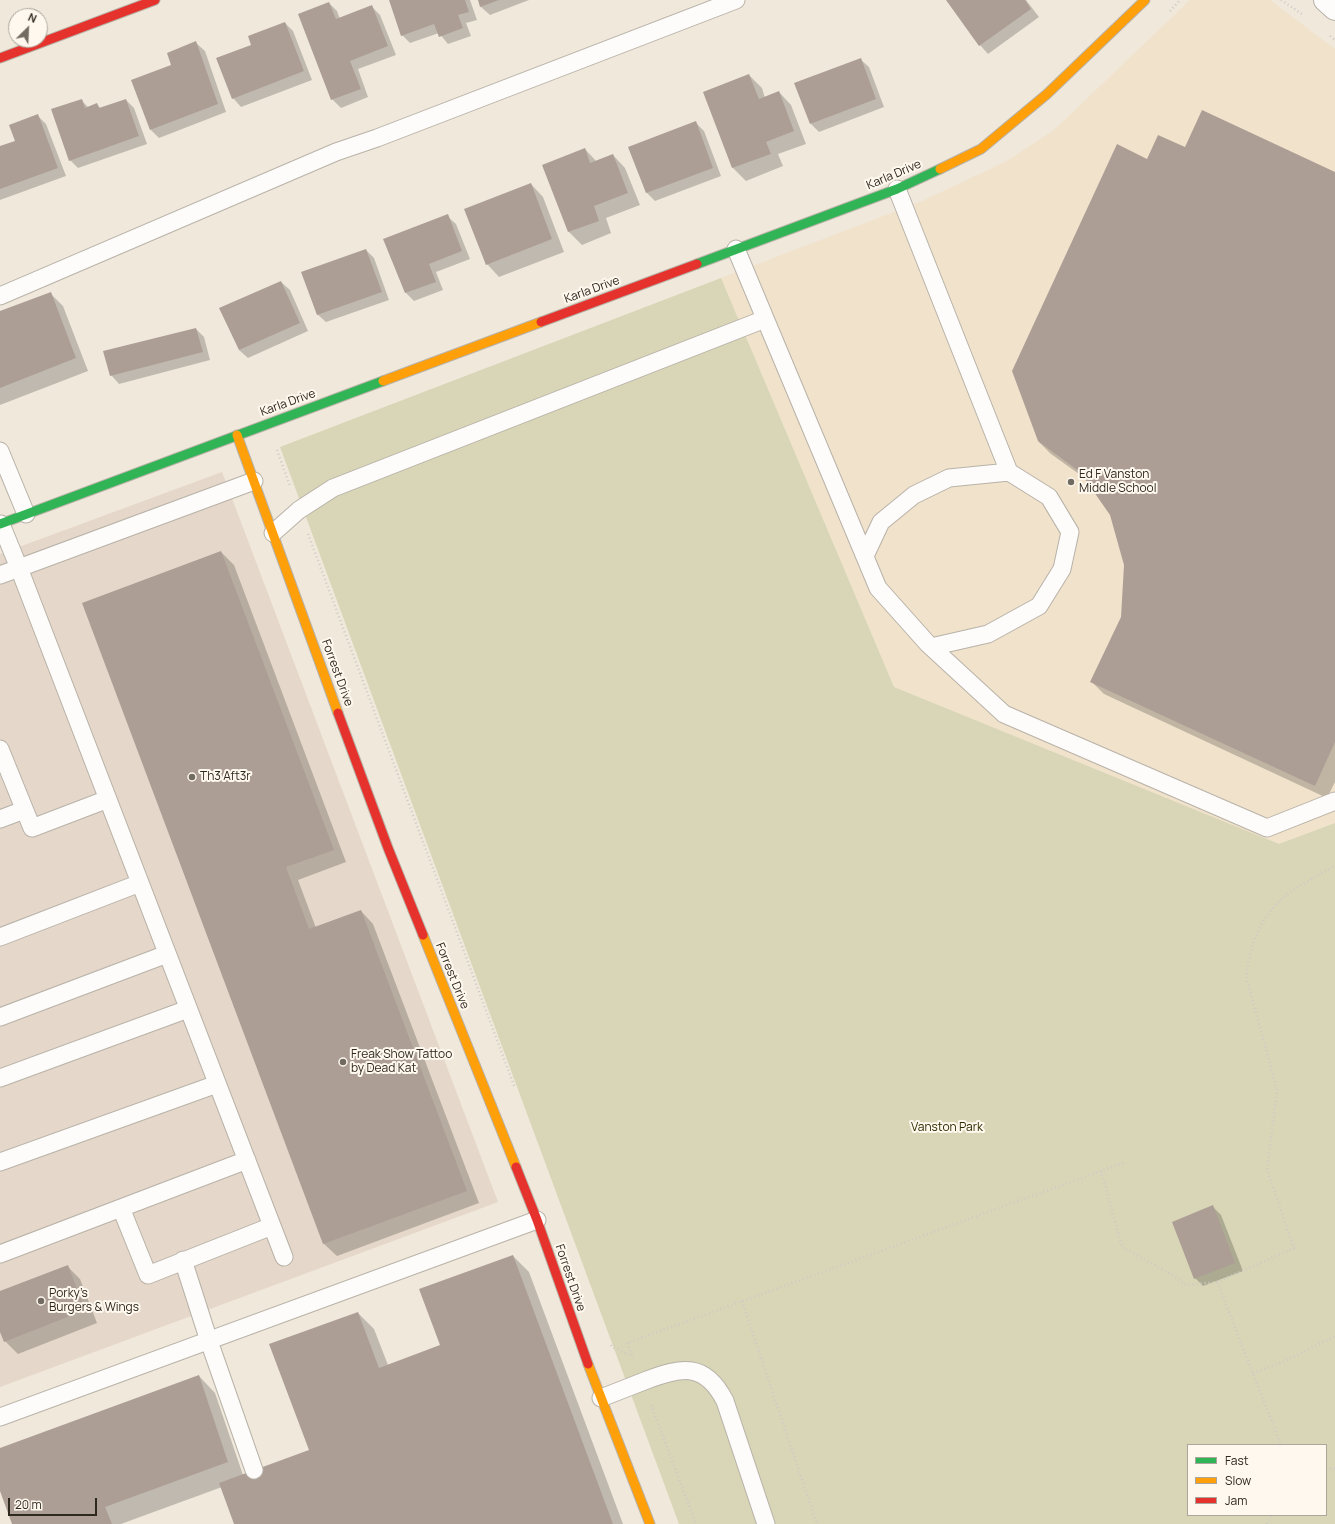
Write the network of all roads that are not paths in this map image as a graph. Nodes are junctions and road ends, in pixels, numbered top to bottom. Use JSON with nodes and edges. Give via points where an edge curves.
{"nodes":[{"id":1,"x":155,"y":0,"type":"edge"},
{"id":2,"x":736,"y":0,"type":"edge"},
{"id":3,"x":1145,"y":0,"type":"edge"},
{"id":4,"x":1325,"y":0,"type":"edge"},
{"id":5,"x":1335,"y":9,"type":"edge"},
{"id":6,"x":0,"y":58,"type":"edge"},
{"id":7,"x":897,"y":189,"type":"junction"},
{"id":8,"x":736,"y":249,"type":"junction"},
{"id":9,"x":0,"y":296,"type":"edge"},
{"id":10,"x":765,"y":319,"type":"junction"},
{"id":11,"x":237,"y":435,"type":"junction"},
{"id":12,"x":0,"y":451,"type":"edge"},
{"id":13,"x":1009,"y":472,"type":"junction"},
{"id":14,"x":254,"y":481,"type":"junction"},
{"id":15,"x":26,"y":514,"type":"junction"},
{"id":16,"x":0,"y":524,"type":"edge"},
{"id":17,"x":273,"y":533,"type":"junction"},
{"id":18,"x":865,"y":556,"type":"junction"},
{"id":19,"x":19,"y":568,"type":"junction"},
{"id":20,"x":0,"y":575,"type":"edge"},
{"id":21,"x":931,"y":647,"type":"junction"},
{"id":22,"x":0,"y":749,"type":"edge"},
{"id":23,"x":108,"y":799,"type":"junction"},
{"id":24,"x":1335,"y":801,"type":"edge"},
{"id":25,"x":24,"y":810,"type":"junction"},
{"id":26,"x":0,"y":819,"type":"edge"},
{"id":27,"x":140,"y":883,"type":"junction"},
{"id":28,"x":0,"y":937,"type":"edge"},
{"id":29,"x":167,"y":954,"type":"junction"},
{"id":30,"x":188,"y":1009,"type":"junction"},
{"id":31,"x":0,"y":1017,"type":"edge"},
{"id":32,"x":0,"y":1078,"type":"edge"},
{"id":33,"x":217,"y":1084,"type":"junction"},
{"id":34,"x":247,"y":1160,"type":"junction"},
{"id":35,"x":0,"y":1162,"type":"edge"},
{"id":36,"x":121,"y":1208,"type":"junction"},
{"id":37,"x":537,"y":1220,"type":"junction"},
{"id":38,"x":272,"y":1226,"type":"junction"},
{"id":39,"x":0,"y":1254,"type":"edge"},
{"id":40,"x":284,"y":1257,"type":"dead end"},
{"id":41,"x":183,"y":1260,"type":"junction"},
{"id":42,"x":209,"y":1341,"type":"junction"},
{"id":43,"x":601,"y":1398,"type":"junction"},
{"id":44,"x":0,"y":1417,"type":"edge"},
{"id":45,"x":254,"y":1470,"type":"dead end"},
{"id":46,"x":650,"y":1524,"type":"edge"},
{"id":47,"x":766,"y":1524,"type":"edge"}],
"edges":[{"from":1,"to":6,"type":"street"},
{"from":2,"to":9,"type":"lane","via":[[336,152]]},
{"from":3,"to":7,"type":"street","name":"Karla Drive","via":[[1047,94],[980,149]]},
{"from":4,"to":5,"type":"street"},
{"from":7,"to":8,"type":"street","name":"Karla Drive"},
{"from":7,"to":13,"type":"lane"},
{"from":8,"to":10,"type":"lane"},
{"from":8,"to":11,"type":"street","name":"Karla Drive"},
{"from":10,"to":17,"type":"lane","via":[[333,488],[299,510]]},
{"from":10,"to":18,"type":"lane"},
{"from":11,"to":14,"type":"street","name":"Forrest Drive"},
{"from":11,"to":15,"type":"street","name":"Karla Drive"},
{"from":12,"to":15,"type":"lane"},
{"from":13,"to":18,"type":"lane","via":[[949,478],[914,495],[881,522]]},
{"from":13,"to":21,"type":"lane","via":[[1049,497],[1070,532],[1062,569],[1039,606],[988,634]]},
{"from":14,"to":17,"type":"street","name":"Forrest Drive"},
{"from":14,"to":19,"type":"lane"},
{"from":15,"to":16,"type":"street","name":"Karla Drive"},
{"from":16,"to":19,"type":"lane"},
{"from":17,"to":37,"type":"street","name":"Forrest Drive","via":[[388,848]]},
{"from":18,"to":21,"type":"lane","via":[[878,588]]},
{"from":19,"to":20,"type":"lane"},
{"from":19,"to":23,"type":"lane"},
{"from":21,"to":24,"type":"lane","via":[[1004,714],[1267,828]]},
{"from":22,"to":25,"type":"lane"},
{"from":23,"to":25,"type":"lane","via":[[32,828]]},
{"from":23,"to":27,"type":"lane"},
{"from":25,"to":26,"type":"lane"},
{"from":27,"to":28,"type":"lane"},
{"from":27,"to":29,"type":"lane"},
{"from":29,"to":30,"type":"lane"},
{"from":29,"to":31,"type":"lane"},
{"from":30,"to":32,"type":"lane"},
{"from":30,"to":33,"type":"lane"},
{"from":33,"to":34,"type":"lane"},
{"from":33,"to":35,"type":"lane"},
{"from":34,"to":36,"type":"lane"},
{"from":34,"to":38,"type":"lane"},
{"from":36,"to":39,"type":"lane"},
{"from":36,"to":41,"type":"lane","via":[[148,1275]]},
{"from":37,"to":42,"type":"lane"},
{"from":37,"to":43,"type":"street","name":"Forrest Drive"},
{"from":38,"to":40,"type":"lane"},
{"from":38,"to":41,"type":"lane"},
{"from":41,"to":42,"type":"lane"},
{"from":42,"to":44,"type":"lane"},
{"from":42,"to":45,"type":"lane"},
{"from":43,"to":46,"type":"street","name":"Forrest Drive"},
{"from":43,"to":47,"type":"lane","via":[[667,1372],[696,1372],[708,1378],[718,1388],[725,1401]]}]}
